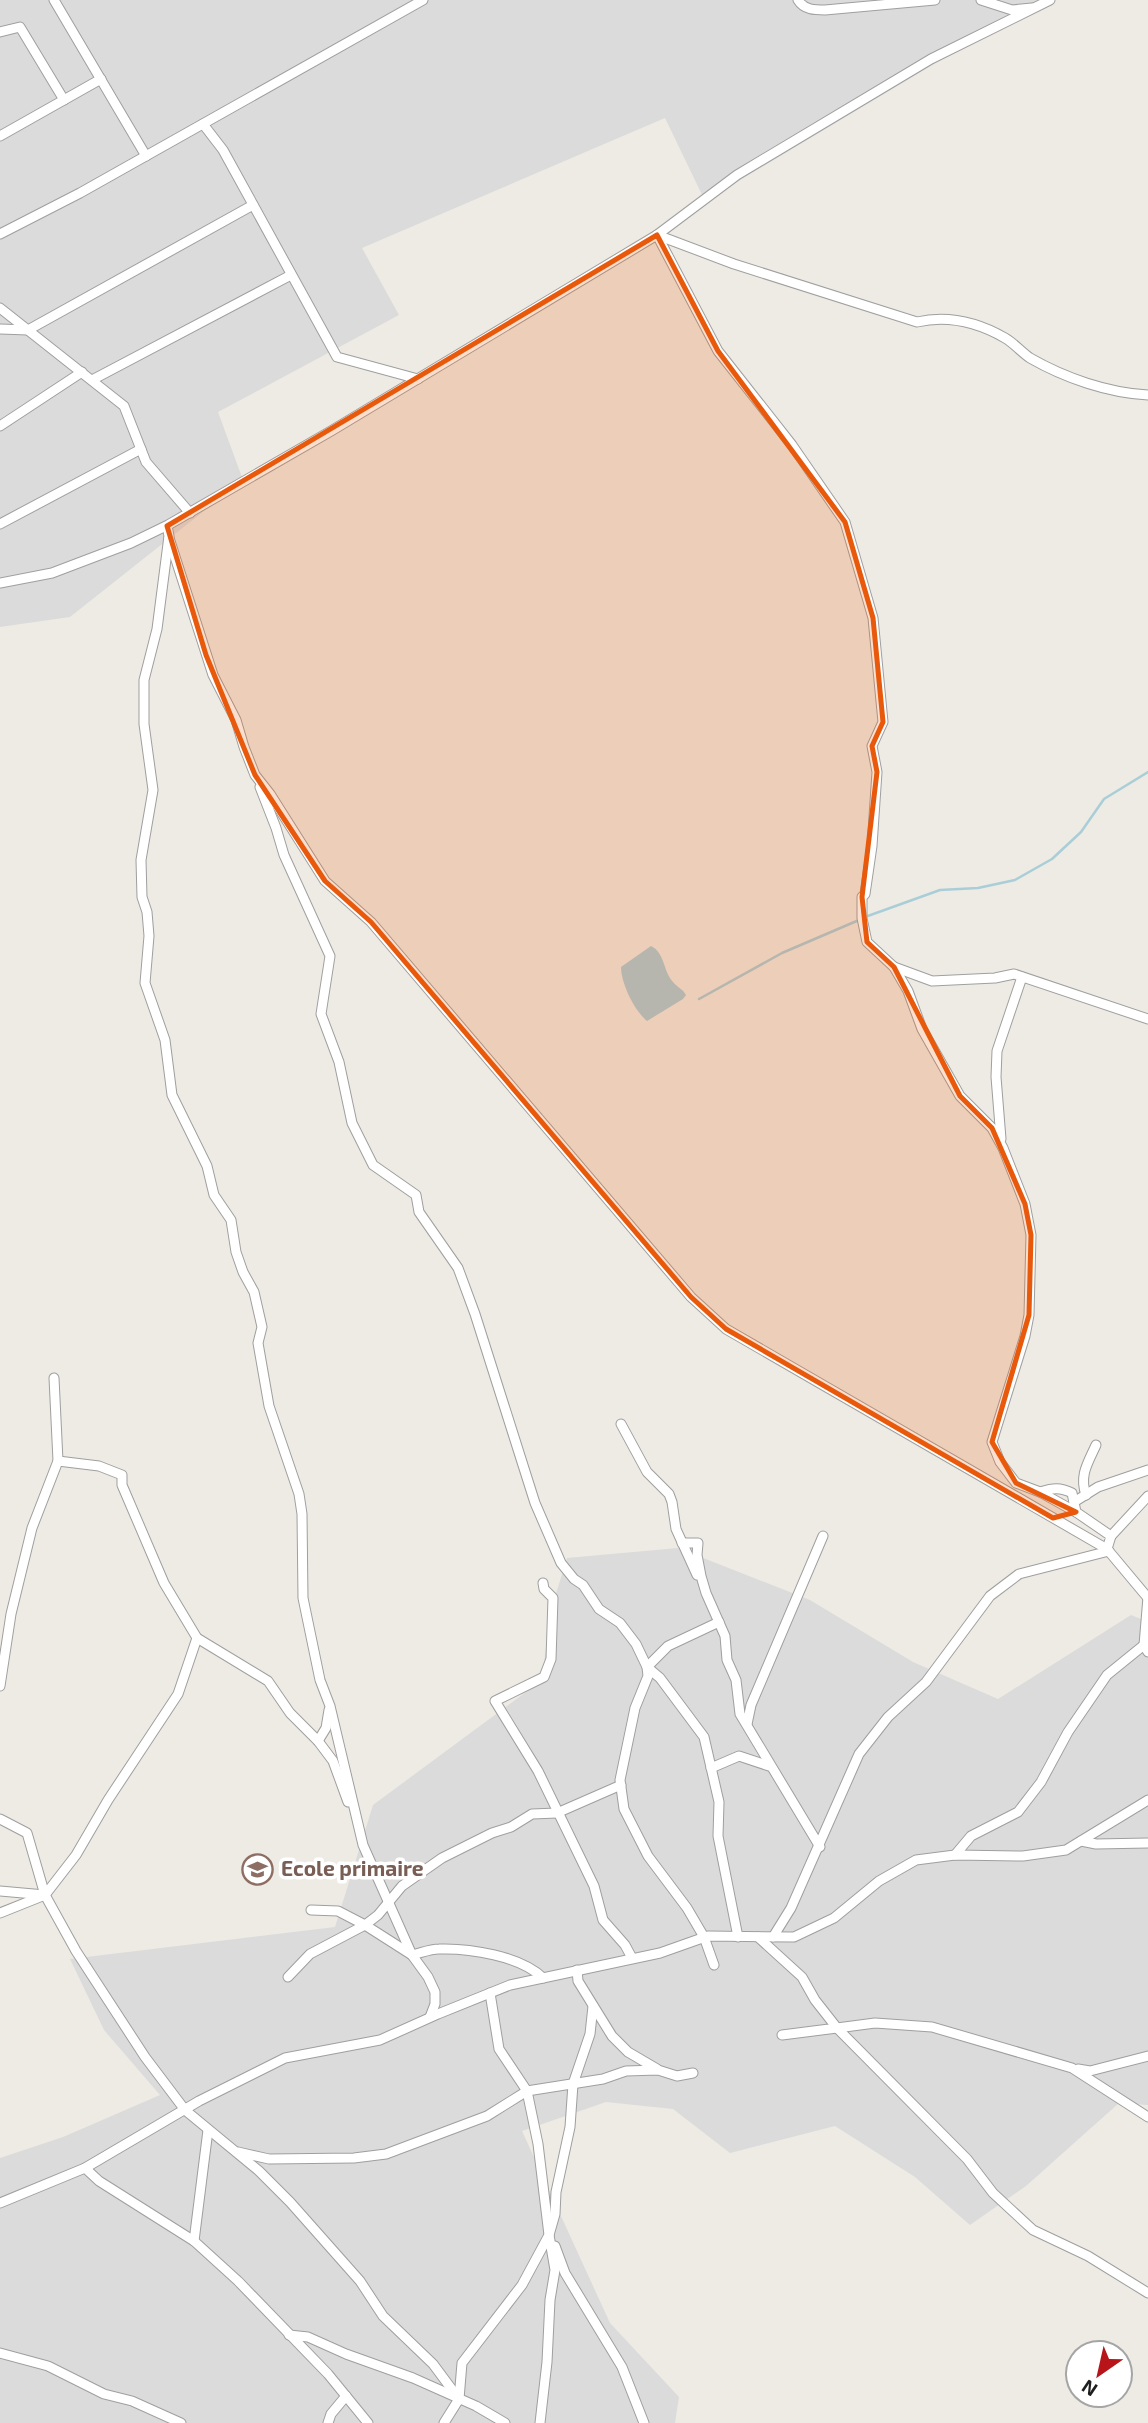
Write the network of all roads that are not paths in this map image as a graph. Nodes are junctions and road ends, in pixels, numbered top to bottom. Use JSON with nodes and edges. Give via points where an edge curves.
{"nodes":[{"id":1,"x":54,"y":0,"type":"edge"},
{"id":2,"x":423,"y":0,"type":"edge"},
{"id":3,"x":799,"y":0,"type":"edge"},
{"id":4,"x":935,"y":0,"type":"edge"},
{"id":5,"x":981,"y":0,"type":"edge"},
{"id":6,"x":1050,"y":0,"type":"edge"},
{"id":7,"x":1037,"y":7,"type":"junction"},
{"id":8,"x":0,"y":32,"type":"edge"},
{"id":9,"x":101,"y":79,"type":"junction"},
{"id":10,"x":64,"y":100,"type":"junction"},
{"id":11,"x":203,"y":124,"type":"junction"},
{"id":12,"x":0,"y":136,"type":"edge"},
{"id":13,"x":146,"y":156,"type":"junction"},
{"id":14,"x":253,"y":205,"type":"junction"},
{"id":15,"x":0,"y":234,"type":"edge"},
{"id":16,"x":657,"y":235,"type":"junction"},
{"id":17,"x":291,"y":275,"type":"junction"},
{"id":18,"x":0,"y":308,"type":"edge"},
{"id":19,"x":0,"y":329,"type":"edge"},
{"id":20,"x":28,"y":330,"type":"junction"},
{"id":21,"x":82,"y":372,"type":"junction"},
{"id":22,"x":418,"y":379,"type":"junction"},
{"id":23,"x":92,"y":380,"type":"junction"},
{"id":24,"x":1148,"y":395,"type":"edge"},
{"id":25,"x":0,"y":426,"type":"edge"},
{"id":26,"x":141,"y":449,"type":"junction"},
{"id":27,"x":190,"y":513,"type":"junction"},
{"id":28,"x":0,"y":524,"type":"edge"},
{"id":29,"x":167,"y":526,"type":"junction"},
{"id":30,"x":169,"y":537,"type":"junction"},
{"id":31,"x":0,"y":583,"type":"edge"},
{"id":32,"x":255,"y":775,"type":"junction"},
{"id":33,"x":894,"y":967,"type":"junction"},
{"id":34,"x":1022,"y":977,"type":"junction"},
{"id":35,"x":1148,"y":1019,"type":"edge"},
{"id":36,"x":1003,"y":1148,"type":"junction"},
{"id":37,"x":54,"y":1378,"type":"dead end"},
{"id":38,"x":621,"y":1424,"type":"dead end"},
{"id":39,"x":1096,"y":1446,"type":"dead end"},
{"id":40,"x":58,"y":1461,"type":"junction"},
{"id":41,"x":1083,"y":1471,"type":"junction"},
{"id":42,"x":1148,"y":1471,"type":"edge"},
{"id":43,"x":1097,"y":1489,"type":"junction"},
{"id":44,"x":1040,"y":1492,"type":"junction"},
{"id":45,"x":1087,"y":1495,"type":"junction"},
{"id":46,"x":1148,"y":1496,"type":"edge"},
{"id":47,"x":1075,"y":1507,"type":"junction"},
{"id":48,"x":1053,"y":1518,"type":"junction"},
{"id":49,"x":823,"y":1535,"type":"dead end"},
{"id":50,"x":1111,"y":1536,"type":"junction"},
{"id":51,"x":682,"y":1543,"type":"junction"},
{"id":52,"x":1108,"y":1550,"type":"junction"},
{"id":53,"x":543,"y":1583,"type":"dead end"},
{"id":54,"x":706,"y":1593,"type":"junction"},
{"id":55,"x":1148,"y":1598,"type":"edge"},
{"id":56,"x":719,"y":1622,"type":"junction"},
{"id":57,"x":197,"y":1638,"type":"junction"},
{"id":58,"x":1147,"y":1647,"type":"edge"},
{"id":59,"x":647,"y":1667,"type":"junction"},
{"id":60,"x":0,"y":1686,"type":"edge"},
{"id":61,"x":330,"y":1706,"type":"junction"},
{"id":62,"x":747,"y":1724,"type":"junction"},
{"id":63,"x":318,"y":1741,"type":"junction"},
{"id":64,"x":769,"y":1766,"type":"junction"},
{"id":65,"x":711,"y":1768,"type":"junction"},
{"id":66,"x":621,"y":1785,"type":"junction"},
{"id":67,"x":1148,"y":1800,"type":"edge"},
{"id":68,"x":557,"y":1813,"type":"junction"},
{"id":69,"x":354,"y":1814,"type":"junction"},
{"id":70,"x":0,"y":1819,"type":"edge"},
{"id":71,"x":1081,"y":1840,"type":"junction"},
{"id":72,"x":1148,"y":1843,"type":"edge"},
{"id":73,"x":820,"y":1847,"type":"junction"},
{"id":74,"x":955,"y":1855,"type":"junction"},
{"id":75,"x":0,"y":1891,"type":"edge"},
{"id":76,"x":45,"y":1895,"type":"junction"},
{"id":77,"x":387,"y":1903,"type":"junction"},
{"id":78,"x":311,"y":1909,"type":"dead end"},
{"id":79,"x":0,"y":1913,"type":"edge"},
{"id":80,"x":365,"y":1925,"type":"junction"},
{"id":81,"x":704,"y":1937,"type":"junction"},
{"id":82,"x":738,"y":1937,"type":"junction"},
{"id":83,"x":758,"y":1937,"type":"junction"},
{"id":84,"x":773,"y":1937,"type":"junction"},
{"id":85,"x":412,"y":1955,"type":"junction"},
{"id":86,"x":632,"y":1958,"type":"junction"},
{"id":87,"x":714,"y":1965,"type":"dead end"},
{"id":88,"x":577,"y":1970,"type":"junction"},
{"id":89,"x":288,"y":1978,"type":"dead end"},
{"id":90,"x":543,"y":1978,"type":"junction"},
{"id":91,"x":490,"y":1993,"type":"junction"},
{"id":92,"x":593,"y":2006,"type":"junction"},
{"id":93,"x":430,"y":2017,"type":"junction"},
{"id":94,"x":837,"y":2028,"type":"junction"},
{"id":95,"x":782,"y":2035,"type":"dead end"},
{"id":96,"x":1148,"y":2056,"type":"edge"},
{"id":97,"x":1073,"y":2068,"type":"junction"},
{"id":98,"x":658,"y":2070,"type":"junction"},
{"id":99,"x":693,"y":2073,"type":"dead end"},
{"id":100,"x":573,"y":2084,"type":"junction"},
{"id":101,"x":527,"y":2091,"type":"junction"},
{"id":102,"x":186,"y":2110,"type":"junction"},
{"id":103,"x":1148,"y":2117,"type":"edge"},
{"id":104,"x":208,"y":2130,"type":"junction"},
{"id":105,"x":233,"y":2150,"type":"junction"},
{"id":106,"x":85,"y":2168,"type":"junction"},
{"id":107,"x":0,"y":2203,"type":"edge"},
{"id":108,"x":549,"y":2235,"type":"junction"},
{"id":109,"x":194,"y":2241,"type":"junction"},
{"id":110,"x":1148,"y":2293,"type":"edge"},
{"id":111,"x":289,"y":2335,"type":"junction"},
{"id":112,"x":0,"y":2353,"type":"edge"},
{"id":113,"x":345,"y":2396,"type":"junction"},
{"id":114,"x":458,"y":2399,"type":"junction"},
{"id":115,"x":181,"y":2423,"type":"edge"},
{"id":116,"x":328,"y":2423,"type":"edge"},
{"id":117,"x":368,"y":2423,"type":"edge"},
{"id":118,"x":444,"y":2423,"type":"edge"},
{"id":119,"x":505,"y":2423,"type":"edge"},
{"id":120,"x":540,"y":2423,"type":"edge"},
{"id":121,"x":644,"y":2423,"type":"edge"}],
"edges":[{"from":1,"to":9,"type":"street"},
{"from":2,"to":11,"type":"street"},
{"from":3,"to":4,"type":"street","via":[[812,10],[825,10]]},
{"from":5,"to":7,"type":"street","via":[[1012,9]]},
{"from":6,"to":7,"type":"street"},
{"from":7,"to":16,"type":"street","via":[[920,66],[737,176]]},
{"from":8,"to":10,"type":"street","via":[[20,27]]},
{"from":9,"to":10,"type":"street"},
{"from":9,"to":13,"type":"street"},
{"from":10,"to":12,"type":"street"},
{"from":11,"to":13,"type":"street"},
{"from":11,"to":14,"type":"street"},
{"from":13,"to":15,"type":"street"},
{"from":14,"to":17,"type":"street"},
{"from":14,"to":20,"type":"street"},
{"from":16,"to":22,"type":"street"},
{"from":16,"to":24,"type":"street","via":[[917,322],[962,320],[1006,338],[1029,357],[1065,374],[1103,388]]},
{"from":16,"to":33,"type":"street","via":[[718,351],[845,522],[873,618],[883,722],[872,747],[877,772],[862,919],[867,942]]},
{"from":17,"to":22,"type":"street","via":[[337,358]]},
{"from":17,"to":23,"type":"street"},
{"from":18,"to":20,"type":"street"},
{"from":19,"to":20,"type":"street"},
{"from":20,"to":21,"type":"street"},
{"from":21,"to":23,"type":"street"},
{"from":21,"to":25,"type":"street"},
{"from":22,"to":27,"type":"street"},
{"from":23,"to":26,"type":"street","via":[[124,406]]},
{"from":26,"to":27,"type":"street","via":[[146,462]]},
{"from":26,"to":28,"type":"street"},
{"from":27,"to":29,"type":"street"},
{"from":29,"to":30,"type":"street"},
{"from":29,"to":31,"type":"street","via":[[52,573]]},
{"from":30,"to":32,"type":"street","via":[[213,675],[236,720]]},
{"from":30,"to":61,"type":"street","via":[[144,680],[144,724],[153,790],[141,860],[149,936],[145,983],[165,1040],[172,1095],[206,1166],[214,1195],[231,1220],[236,1252],[254,1292],[269,1406],[299,1494],[303,1598]]},
{"from":32,"to":48,"type":"street","via":[[325,881],[380,933],[691,1297],[726,1329]]},
{"from":32,"to":59,"type":"street","via":[[284,855],[330,956],[321,1014],[339,1062],[352,1123],[373,1165],[416,1195],[419,1212],[457,1268],[535,1503],[561,1563],[599,1609],[620,1623]]},
{"from":33,"to":34,"type":"street","via":[[932,981]]},
{"from":33,"to":36,"type":"street","via":[[960,1096],[992,1128]]},
{"from":34,"to":35,"type":"street"},
{"from":34,"to":36,"type":"street","via":[[997,1051]]},
{"from":36,"to":44,"type":"street","via":[[1025,1204],[1031,1236],[1029,1315],[992,1442],[1016,1483]]},
{"from":37,"to":40,"type":"street"},
{"from":38,"to":51,"type":"street","via":[[648,1472],[669,1494]]},
{"from":39,"to":41,"type":"street"},
{"from":40,"to":57,"type":"street","via":[[99,1466],[122,1475],[122,1485],[164,1583]]},
{"from":40,"to":60,"type":"street","via":[[32,1528],[11,1614]]},
{"from":41,"to":43,"type":"street"},
{"from":41,"to":45,"type":"street"},
{"from":42,"to":43,"type":"street"},
{"from":43,"to":45,"type":"street"},
{"from":44,"to":47,"type":"street"},
{"from":44,"to":47,"type":"street","via":[[1062,1488],[1073,1493]]},
{"from":45,"to":47,"type":"street"},
{"from":46,"to":50,"type":"street"},
{"from":47,"to":48,"type":"street"},
{"from":47,"to":50,"type":"street"},
{"from":48,"to":52,"type":"street"},
{"from":49,"to":62,"type":"street"},
{"from":50,"to":52,"type":"street"},
{"from":51,"to":54,"type":"street"},
{"from":51,"to":54,"type":"street","via":[[698,1543]]},
{"from":52,"to":55,"type":"street"},
{"from":52,"to":73,"type":"street","via":[[1019,1574],[990,1596],[926,1682],[888,1717],[859,1754]]},
{"from":53,"to":68,"type":"street","via":[[554,1598],[551,1659],[544,1677],[495,1700],[538,1771]]},
{"from":54,"to":56,"type":"street"},
{"from":55,"to":58,"type":"street"},
{"from":56,"to":59,"type":"street","via":[[668,1646]]},
{"from":56,"to":62,"type":"street","via":[[736,1680],[740,1714]]},
{"from":57,"to":63,"type":"street","via":[[268,1681],[290,1713]]},
{"from":57,"to":76,"type":"street","via":[[178,1695],[76,1855]]},
{"from":58,"to":74,"type":"street","via":[[1107,1675],[1018,1812],[971,1836]]},
{"from":59,"to":65,"type":"street","via":[[704,1737]]},
{"from":59,"to":66,"type":"street"},
{"from":61,"to":63,"type":"street"},
{"from":61,"to":69,"type":"street"},
{"from":62,"to":64,"type":"street"},
{"from":63,"to":69,"type":"street","via":[[333,1761]]},
{"from":64,"to":65,"type":"street","via":[[739,1756]]},
{"from":64,"to":73,"type":"street"},
{"from":65,"to":82,"type":"street","via":[[719,1802],[718,1836]]},
{"from":66,"to":68,"type":"street"},
{"from":66,"to":81,"type":"street","via":[[624,1809],[648,1856]]},
{"from":67,"to":71,"type":"street"},
{"from":68,"to":77,"type":"street","via":[[532,1814],[442,1858],[413,1876]]},
{"from":68,"to":86,"type":"street","via":[[594,1886],[604,1920]]},
{"from":69,"to":77,"type":"street"},
{"from":70,"to":76,"type":"street","via":[[27,1833]]},
{"from":71,"to":72,"type":"street"},
{"from":71,"to":74,"type":"street","via":[[1066,1850],[1023,1856]]},
{"from":73,"to":84,"type":"street"},
{"from":74,"to":84,"type":"street","via":[[916,1860],[879,1881],[834,1918],[794,1937]]},
{"from":75,"to":76,"type":"street"},
{"from":76,"to":79,"type":"street"},
{"from":76,"to":102,"type":"street","via":[[145,2057]]},
{"from":77,"to":80,"type":"street"},
{"from":77,"to":85,"type":"street"},
{"from":78,"to":80,"type":"street","via":[[338,1911]]},
{"from":80,"to":85,"type":"street"},
{"from":80,"to":89,"type":"street","via":[[310,1954]]},
{"from":81,"to":82,"type":"street"},
{"from":81,"to":86,"type":"street"},
{"from":81,"to":87,"type":"street"},
{"from":82,"to":83,"type":"street"},
{"from":83,"to":84,"type":"street"},
{"from":83,"to":94,"type":"street","via":[[802,1977]]},
{"from":85,"to":90,"type":"street","via":[[437,1949],[488,1953],[523,1965]]},
{"from":85,"to":93,"type":"street","via":[[435,1992]]},
{"from":86,"to":88,"type":"street"},
{"from":88,"to":90,"type":"street"},
{"from":88,"to":92,"type":"street","via":[[578,1981]]},
{"from":90,"to":91,"type":"street"},
{"from":91,"to":93,"type":"street"},
{"from":91,"to":101,"type":"street","via":[[499,2049]]},
{"from":92,"to":98,"type":"street","via":[[628,2052]]},
{"from":92,"to":100,"type":"street","via":[[590,2034]]},
{"from":93,"to":102,"type":"street","via":[[380,2040],[285,2058]]},
{"from":94,"to":95,"type":"street"},
{"from":94,"to":97,"type":"street","via":[[875,2023],[932,2027]]},
{"from":94,"to":110,"type":"street","via":[[1033,2230],[1088,2256]]},
{"from":96,"to":97,"type":"street","via":[[1090,2071]]},
{"from":97,"to":103,"type":"street"},
{"from":98,"to":99,"type":"street","via":[[677,2076]]},
{"from":98,"to":100,"type":"street","via":[[626,2071]]},
{"from":100,"to":101,"type":"street"},
{"from":100,"to":108,"type":"street","via":[[570,2127]]},
{"from":101,"to":105,"type":"street","via":[[486,2116],[386,2154],[269,2159]]},
{"from":101,"to":108,"type":"street"},
{"from":102,"to":104,"type":"street"},
{"from":102,"to":106,"type":"street"},
{"from":104,"to":105,"type":"street"},
{"from":104,"to":109,"type":"street"},
{"from":105,"to":114,"type":"street","via":[[334,2250],[383,2316],[433,2364]]},
{"from":106,"to":107,"type":"street"},
{"from":106,"to":109,"type":"street"},
{"from":108,"to":114,"type":"street","via":[[522,2285],[462,2363]]},
{"from":108,"to":120,"type":"street","via":[[555,2270]]},
{"from":108,"to":121,"type":"street","via":[[565,2273],[622,2367]]},
{"from":109,"to":111,"type":"street"},
{"from":111,"to":113,"type":"street"},
{"from":111,"to":114,"type":"street","via":[[308,2337]]},
{"from":112,"to":115,"type":"street","via":[[48,2366]]},
{"from":113,"to":116,"type":"street"},
{"from":113,"to":117,"type":"street"},
{"from":114,"to":118,"type":"street"},
{"from":114,"to":119,"type":"street"}]}
